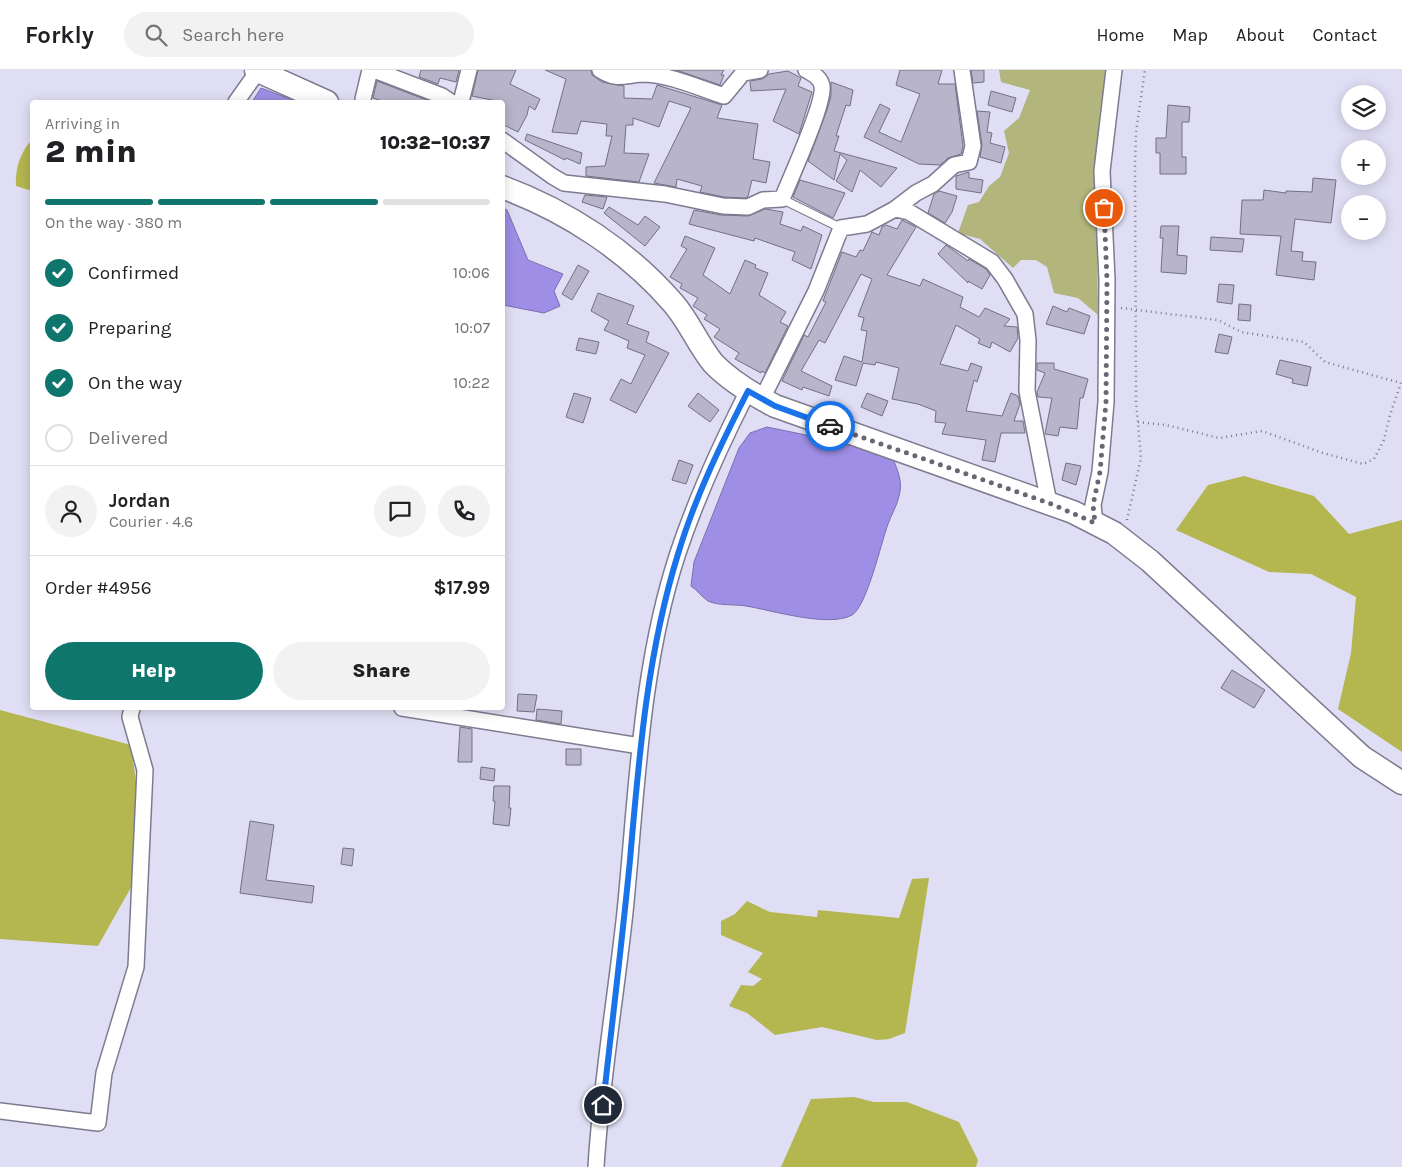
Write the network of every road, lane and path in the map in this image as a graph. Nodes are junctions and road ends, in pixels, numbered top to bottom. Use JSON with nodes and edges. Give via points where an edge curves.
{"nodes":[{"id":1,"x":257,"y":70,"type":"edge"},
{"id":2,"x":370,"y":70,"type":"edge"},
{"id":3,"x":374,"y":70,"type":"edge"},
{"id":4,"x":468,"y":70,"type":"edge"},
{"id":5,"x":600,"y":70,"type":"edge"},
{"id":6,"x":760,"y":70,"type":"edge"},
{"id":7,"x":806,"y":70,"type":"edge"},
{"id":8,"x":962,"y":70,"type":"edge"},
{"id":9,"x":1114,"y":70,"type":"edge"},
{"id":10,"x":1145,"y":70,"type":"edge"},
{"id":11,"x":363,"y":99,"type":"dead end"},
{"id":12,"x":237,"y":100,"type":"edge"},
{"id":13,"x":323,"y":100,"type":"edge"},
{"id":14,"x":447,"y":100,"type":"edge"},
{"id":15,"x":461,"y":100,"type":"edge"},
{"id":16,"x":505,"y":142,"type":"edge"},
{"id":17,"x":505,"y":188,"type":"edge"},
{"id":18,"x":782,"y":199,"type":"junction"},
{"id":19,"x":895,"y":209,"type":"junction"},
{"id":20,"x":841,"y":228,"type":"junction"},
{"id":21,"x":1106,"y":307,"type":"junction"},
{"id":22,"x":1136,"y":310,"type":"junction"},
{"id":23,"x":1401,"y":384,"type":"edge"},
{"id":24,"x":755,"y":395,"type":"junction"},
{"id":25,"x":1138,"y":422,"type":"junction"},
{"id":26,"x":1049,"y":503,"type":"junction"},
{"id":27,"x":1104,"y":528,"type":"junction"},
{"id":28,"x":132,"y":710,"type":"edge"},
{"id":29,"x":415,"y":710,"type":"edge"},
{"id":30,"x":640,"y":746,"type":"junction"},
{"id":31,"x":1402,"y":783,"type":"edge"},
{"id":32,"x":0,"y":1111,"type":"edge"},
{"id":33,"x":596,"y":1167,"type":"edge"}],
"edges":[{"from":1,"to":12,"type":"street"},
{"from":1,"to":13,"type":"main road"},
{"from":2,"to":11,"type":"street"},
{"from":3,"to":14,"type":"street"},
{"from":4,"to":15,"type":"street"},
{"from":5,"to":6,"type":"street","via":[[609,76],[624,78],[644,74],[667,78],[724,96],[743,73]]},
{"from":7,"to":18,"type":"street","via":[[816,76],[822,91]]},
{"from":8,"to":19,"type":"street","via":[[973,146],[969,162],[954,165],[933,184]]},
{"from":9,"to":21,"type":"street","via":[[1102,171]]},
{"from":10,"to":22,"type":"path","via":[[1136,132]]},
{"from":16,"to":18,"type":"street","via":[[564,183],[665,194],[723,206],[748,207],[763,200]]},
{"from":17,"to":24,"type":"main road","via":[[538,200],[610,243],[674,303],[714,363]]},
{"from":18,"to":20,"type":"lane"},
{"from":19,"to":20,"type":"street","via":[[867,224]]},
{"from":19,"to":26,"type":"street","via":[[909,212],[992,262],[1025,314],[1027,391]]},
{"from":20,"to":24,"type":"street","via":[[816,291]]},
{"from":21,"to":22,"type":"path"},
{"from":21,"to":27,"type":"street","via":[[1106,402],[1100,472],[1093,505]]},
{"from":22,"to":23,"type":"path","via":[[1218,320],[1241,332],[1304,342],[1325,362]]},
{"from":22,"to":25,"type":"path"},
{"from":23,"to":25,"type":"path","via":[[1384,440],[1374,459],[1363,464],[1262,430],[1219,438]]},
{"from":24,"to":26,"type":"main road","via":[[792,412]]},
{"from":24,"to":30,"type":"street","via":[[709,469],[678,553],[665,599]]},
{"from":25,"to":27,"type":"path","via":[[1141,458],[1127,520]]},
{"from":26,"to":27,"type":"main road"},
{"from":27,"to":31,"type":"main road","via":[[1181,588],[1362,757]]},
{"from":28,"to":32,"type":"street","via":[[130,717],[145,770],[136,967],[104,1073],[98,1123]]},
{"from":29,"to":30,"type":"street"},
{"from":30,"to":33,"type":"street"}]}
